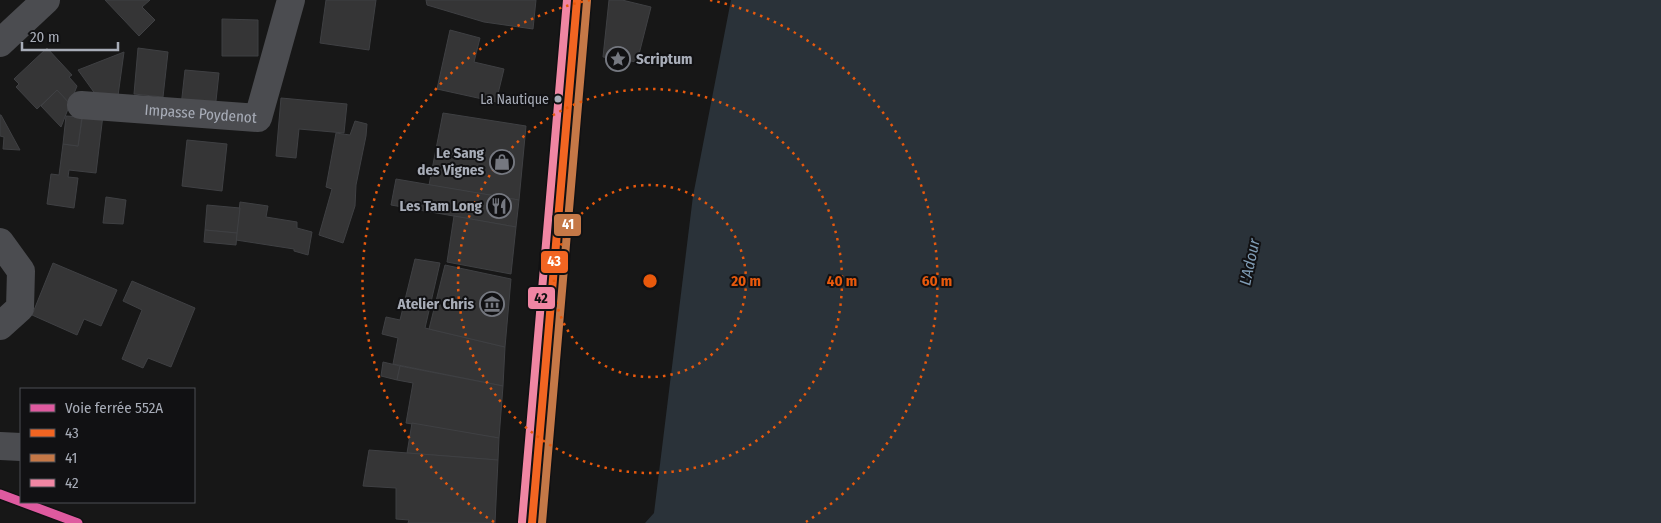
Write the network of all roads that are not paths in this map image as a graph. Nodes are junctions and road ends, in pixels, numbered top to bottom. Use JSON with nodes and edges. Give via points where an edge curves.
{"nodes":[{"id":1,"x":46,"y":0,"type":"edge"},
{"id":2,"x":291,"y":0,"type":"edge"},
{"id":3,"x":576,"y":0,"type":"edge"},
{"id":4,"x":0,"y":44,"type":"edge"},
{"id":5,"x":81,"y":106,"type":"dead end"},
{"id":6,"x":0,"y":242,"type":"edge"},
{"id":7,"x":0,"y":326,"type":"edge"},
{"id":8,"x":0,"y":446,"type":"edge"},
{"id":9,"x":20,"y":447,"type":"edge"},
{"id":10,"x":532,"y":523,"type":"edge"}],
"edges":[{"from":1,"to":4,"type":"street"},
{"from":2,"to":5,"type":"street","name":"Impasse Poydenot","via":[[258,118]]},
{"from":3,"to":10,"type":"main road","via":[[572,80]]},
{"from":6,"to":7,"type":"street","via":[[21,271],[20,308]]},
{"from":8,"to":9,"type":"street"}]}
